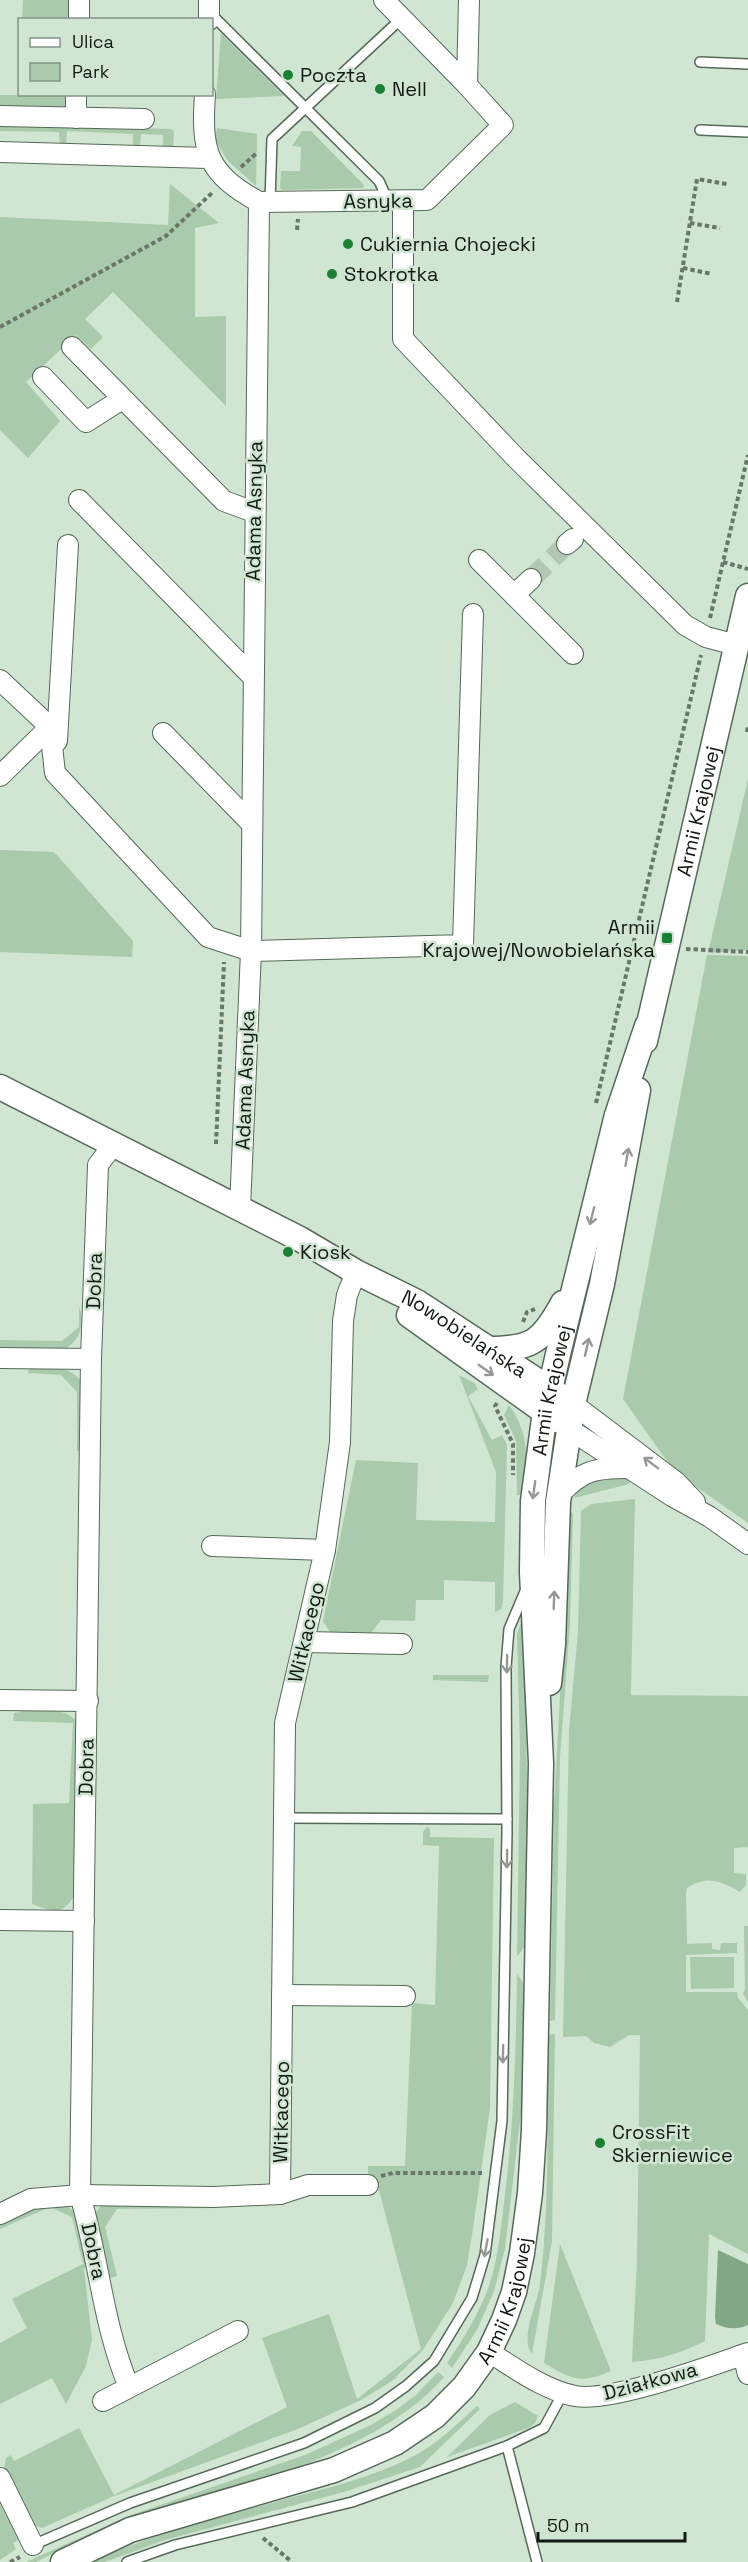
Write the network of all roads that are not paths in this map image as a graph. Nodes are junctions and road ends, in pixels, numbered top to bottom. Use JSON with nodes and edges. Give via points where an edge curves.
{"nodes":[{"id":1,"x":79,"y":0,"type":"edge"},
{"id":2,"x":384,"y":0,"type":"edge"},
{"id":3,"x":469,"y":0,"type":"edge"},
{"id":4,"x":209,"y":11,"type":"edge"},
{"id":5,"x":78,"y":18,"type":"edge"},
{"id":6,"x":402,"y":18,"type":"junction"},
{"id":7,"x":700,"y":62,"type":"dead end"},
{"id":8,"x":748,"y":64,"type":"edge"},
{"id":9,"x":468,"y":85,"type":"junction"},
{"id":10,"x":76,"y":96,"type":"edge"},
{"id":11,"x":205,"y":96,"type":"edge"},
{"id":12,"x":306,"y":107,"type":"junction"},
{"id":13,"x":0,"y":117,"type":"edge"},
{"id":14,"x":76,"y":118,"type":"junction"},
{"id":15,"x":144,"y":119,"type":"dead end"},
{"id":16,"x":700,"y":130,"type":"dead end"},
{"id":17,"x":748,"y":132,"type":"edge"},
{"id":18,"x":0,"y":152,"type":"edge"},
{"id":19,"x":208,"y":158,"type":"junction"},
{"id":20,"x":264,"y":202,"type":"junction"},
{"id":21,"x":393,"y":202,"type":"junction"},
{"id":22,"x":72,"y":347,"type":"dead end"},
{"id":23,"x":43,"y":377,"type":"dead end"},
{"id":24,"x":122,"y":399,"type":"junction"},
{"id":25,"x":79,"y":500,"type":"dead end"},
{"id":26,"x":254,"y":512,"type":"junction"},
{"id":27,"x":68,"y":545,"type":"dead end"},
{"id":28,"x":479,"y":560,"type":"dead end"},
{"id":29,"x":531,"y":579,"type":"tunnel mouth"},
{"id":30,"x":514,"y":595,"type":"junction"},
{"id":31,"x":748,"y":596,"type":"edge"},
{"id":32,"x":473,"y":614,"type":"dead end"},
{"id":33,"x":736,"y":645,"type":"junction"},
{"id":34,"x":573,"y":654,"type":"dead end"},
{"id":35,"x":252,"y":676,"type":"junction"},
{"id":36,"x":0,"y":681,"type":"edge"},
{"id":37,"x":50,"y":727,"type":"junction"},
{"id":38,"x":163,"y":733,"type":"dead end"},
{"id":39,"x":55,"y":773,"type":"junction"},
{"id":40,"x":0,"y":776,"type":"edge"},
{"id":41,"x":250,"y":822,"type":"junction"},
{"id":42,"x":251,"y":951,"type":"junction"},
{"id":43,"x":647,"y":1026,"type":"junction"},
{"id":44,"x":0,"y":1088,"type":"edge"},
{"id":45,"x":112,"y":1145,"type":"junction"},
{"id":46,"x":240,"y":1208,"type":"junction"},
{"id":47,"x":356,"y":1272,"type":"junction"},
{"id":48,"x":577,"y":1277,"type":"junction"},
{"id":49,"x":488,"y":1349,"type":"junction"},
{"id":50,"x":0,"y":1358,"type":"edge"},
{"id":51,"x":91,"y":1359,"type":"junction"},
{"id":52,"x":548,"y":1400,"type":"junction"},
{"id":53,"x":573,"y":1404,"type":"junction"},
{"id":54,"x":569,"y":1429,"type":"junction"},
{"id":55,"x":628,"y":1468,"type":"junction"},
{"id":56,"x":559,"y":1494,"type":"junction"},
{"id":57,"x":710,"y":1516,"type":"junction"},
{"id":58,"x":748,"y":1544,"type":"edge"},
{"id":59,"x":212,"y":1546,"type":"dead end"},
{"id":60,"x":325,"y":1550,"type":"junction"},
{"id":61,"x":532,"y":1572,"type":"junction"},
{"id":62,"x":304,"y":1642,"type":"junction"},
{"id":63,"x":402,"y":1644,"type":"dead end"},
{"id":64,"x":0,"y":1700,"type":"edge"},
{"id":65,"x":87,"y":1701,"type":"junction"},
{"id":66,"x":541,"y":1763,"type":"junction"},
{"id":67,"x":284,"y":1818,"type":"junction"},
{"id":68,"x":507,"y":1819,"type":"junction"},
{"id":69,"x":0,"y":1920,"type":"edge"},
{"id":70,"x":84,"y":1921,"type":"junction"},
{"id":71,"x":282,"y":1995,"type":"junction"},
{"id":72,"x":405,"y":1996,"type":"dead end"},
{"id":73,"x":364,"y":2185,"type":"road end"},
{"id":74,"x":280,"y":2194,"type":"junction"},
{"id":75,"x":80,"y":2195,"type":"junction"},
{"id":76,"x":0,"y":2214,"type":"edge"},
{"id":77,"x":238,"y":2331,"type":"dead end"},
{"id":78,"x":489,"y":2352,"type":"junction"},
{"id":79,"x":746,"y":2361,"type":"edge"},
{"id":80,"x":129,"y":2387,"type":"junction"},
{"id":81,"x":563,"y":2393,"type":"junction"},
{"id":82,"x":103,"y":2401,"type":"dead end"},
{"id":83,"x":507,"y":2446,"type":"junction"},
{"id":84,"x":0,"y":2478,"type":"edge"},
{"id":85,"x":33,"y":2545,"type":"joint"},
{"id":86,"x":63,"y":2562,"type":"edge"},
{"id":87,"x":127,"y":2562,"type":"edge"},
{"id":88,"x":537,"y":2562,"type":"edge"}],
"edges":[{"from":1,"to":5,"type":"street"},
{"from":2,"to":6,"type":"street"},
{"from":3,"to":9,"type":"street"},
{"from":4,"to":12,"type":"lane"},
{"from":6,"to":9,"type":"street"},
{"from":6,"to":12,"type":"lane"},
{"from":7,"to":8,"type":"lane"},
{"from":9,"to":21,"type":"street","name":"Asnyka","via":[[503,125],[427,200]]},
{"from":10,"to":14,"type":"street"},
{"from":11,"to":19,"type":"street"},
{"from":12,"to":20,"type":"lane","via":[[272,139]]},
{"from":12,"to":21,"type":"lane","via":[[379,181]]},
{"from":13,"to":14,"type":"street"},
{"from":14,"to":15,"type":"street"},
{"from":16,"to":17,"type":"lane"},
{"from":18,"to":19,"type":"street"},
{"from":19,"to":20,"type":"street","via":[[225,180]]},
{"from":20,"to":21,"type":"street","name":"Asnyka"},
{"from":20,"to":26,"type":"street","name":"Adama Asnyka"},
{"from":21,"to":33,"type":"street","via":[[403,339],[515,457],[685,625],[706,637]]},
{"from":22,"to":24,"type":"street"},
{"from":23,"to":24,"type":"street","via":[[86,422]]},
{"from":24,"to":26,"type":"street","via":[[224,501]]},
{"from":25,"to":35,"type":"street"},
{"from":26,"to":35,"type":"street","name":"Adama Asnyka"},
{"from":27,"to":39,"type":"street"},
{"from":28,"to":30,"type":"street"},
{"from":29,"to":30,"type":"street"},
{"from":30,"to":34,"type":"street"},
{"from":31,"to":33,"type":"street","name":"Armii Krajowej"},
{"from":32,"to":42,"type":"street","via":[[463,945]]},
{"from":33,"to":43,"type":"street","name":"Armii Krajowej"},
{"from":35,"to":41,"type":"street","name":"Adama Asnyka"},
{"from":36,"to":37,"type":"street"},
{"from":37,"to":39,"type":"street"},
{"from":37,"to":40,"type":"street"},
{"from":38,"to":41,"type":"street"},
{"from":39,"to":42,"type":"street","via":[[208,937]]},
{"from":41,"to":42,"type":"street","name":"Adama Asnyka"},
{"from":42,"to":46,"type":"street","name":"Adama Asnyka"},
{"from":43,"to":48,"type":"street","name":"Armii Krajowej","one_way":true,"via":[[617,1115]]},
{"from":53,"to":43,"type":"street","name":"Armii Krajowej","one_way":true,"via":[[602,1284]]},
{"from":44,"to":45,"type":"street","name":"Nowobielańska"},
{"from":45,"to":46,"type":"street","name":"Nowobielańska"},
{"from":45,"to":51,"type":"street","name":"Dobra","via":[[98,1165]]},
{"from":46,"to":47,"type":"street","name":"Nowobielańska"},
{"from":47,"to":49,"type":"street","name":"Nowobielańska","via":[[417,1302]]},
{"from":47,"to":52,"type":"street","name":"Nowobielańska","one_way":true,"via":[[419,1323]]},
{"from":47,"to":60,"type":"street","name":"Witkacego","via":[[343,1321],[340,1442]]},
{"from":48,"to":49,"type":"street","via":[[549,1328],[536,1341],[515,1349]]},
{"from":48,"to":52,"type":"street","name":"Armii Krajowej"},
{"from":49,"to":52,"type":"street","name":"Nowobielańska"},
{"from":50,"to":51,"type":"street"},
{"from":51,"to":65,"type":"street","name":"Dobra"},
{"from":52,"to":53,"type":"street","name":"Nowobielańska"},
{"from":52,"to":54,"type":"street","name":"Nowobielańska"},
{"from":52,"to":61,"type":"street","name":"Armii Krajowej","one_way":true,"via":[[533,1501]]},
{"from":53,"to":54,"type":"street","name":"Armii Krajowej"},
{"from":57,"to":53,"type":"street","name":"Nowobielańska","one_way":true,"via":[[676,1482]]},
{"from":54,"to":55,"type":"street","name":"Nowobielańska"},
{"from":54,"to":56,"type":"street","name":"Armii Krajowej"},
{"from":55,"to":56,"type":"street","via":[[609,1468],[575,1478]]},
{"from":55,"to":57,"type":"street","name":"Nowobielańska"},
{"from":66,"to":56,"type":"street","name":"Armii Krajowej","one_way":true,"via":[[553,1644]]},
{"from":57,"to":58,"type":"street","name":"Nowobielańska"},
{"from":59,"to":60,"type":"street"},
{"from":60,"to":62,"type":"street","name":"Witkacego"},
{"from":61,"to":66,"type":"street","name":"Armii Krajowej"},
{"from":61,"to":68,"type":"lane","one_way":true,"via":[[508,1640]]},
{"from":62,"to":63,"type":"street"},
{"from":62,"to":67,"type":"street","name":"Witkacego","via":[[285,1723]]},
{"from":64,"to":65,"type":"street"},
{"from":65,"to":70,"type":"street","name":"Dobra"},
{"from":66,"to":78,"type":"street","name":"Armii Krajowej","via":[[535,2119],[530,2193],[514,2292]]},
{"from":67,"to":68,"type":"lane"},
{"from":67,"to":71,"type":"street","name":"Witkacego"},
{"from":68,"to":85,"type":"lane","one_way":true,"via":[[502,2121],[494,2188],[485,2255],[472,2298],[444,2346],[434,2361],[375,2408],[304,2443],[130,2503]]},
{"from":69,"to":70,"type":"street"},
{"from":70,"to":75,"type":"street","name":"Dobra"},
{"from":71,"to":72,"type":"street"},
{"from":71,"to":74,"type":"street","name":"Witkacego"},
{"from":73,"to":74,"type":"street","via":[[308,2185]]},
{"from":74,"to":75,"type":"street"},
{"from":75,"to":76,"type":"street","via":[[31,2199]]},
{"from":75,"to":80,"type":"street","name":"Dobra","via":[[92,2235],[115,2355]]},
{"from":77,"to":80,"type":"street"},
{"from":78,"to":81,"type":"street","name":"Działkowa"},
{"from":78,"to":86,"type":"street","name":"Armii Krajowej","via":[[448,2404],[395,2443],[334,2470],[130,2530]]},
{"from":79,"to":81,"type":"street","name":"Działkowa","via":[[588,2397]]},
{"from":80,"to":82,"type":"street"},
{"from":81,"to":83,"type":"lane","via":[[544,2428]]},
{"from":83,"to":87,"type":"lane","via":[[352,2502],[175,2545]]},
{"from":83,"to":88,"type":"lane"},
{"from":84,"to":85,"type":"street"}]}
